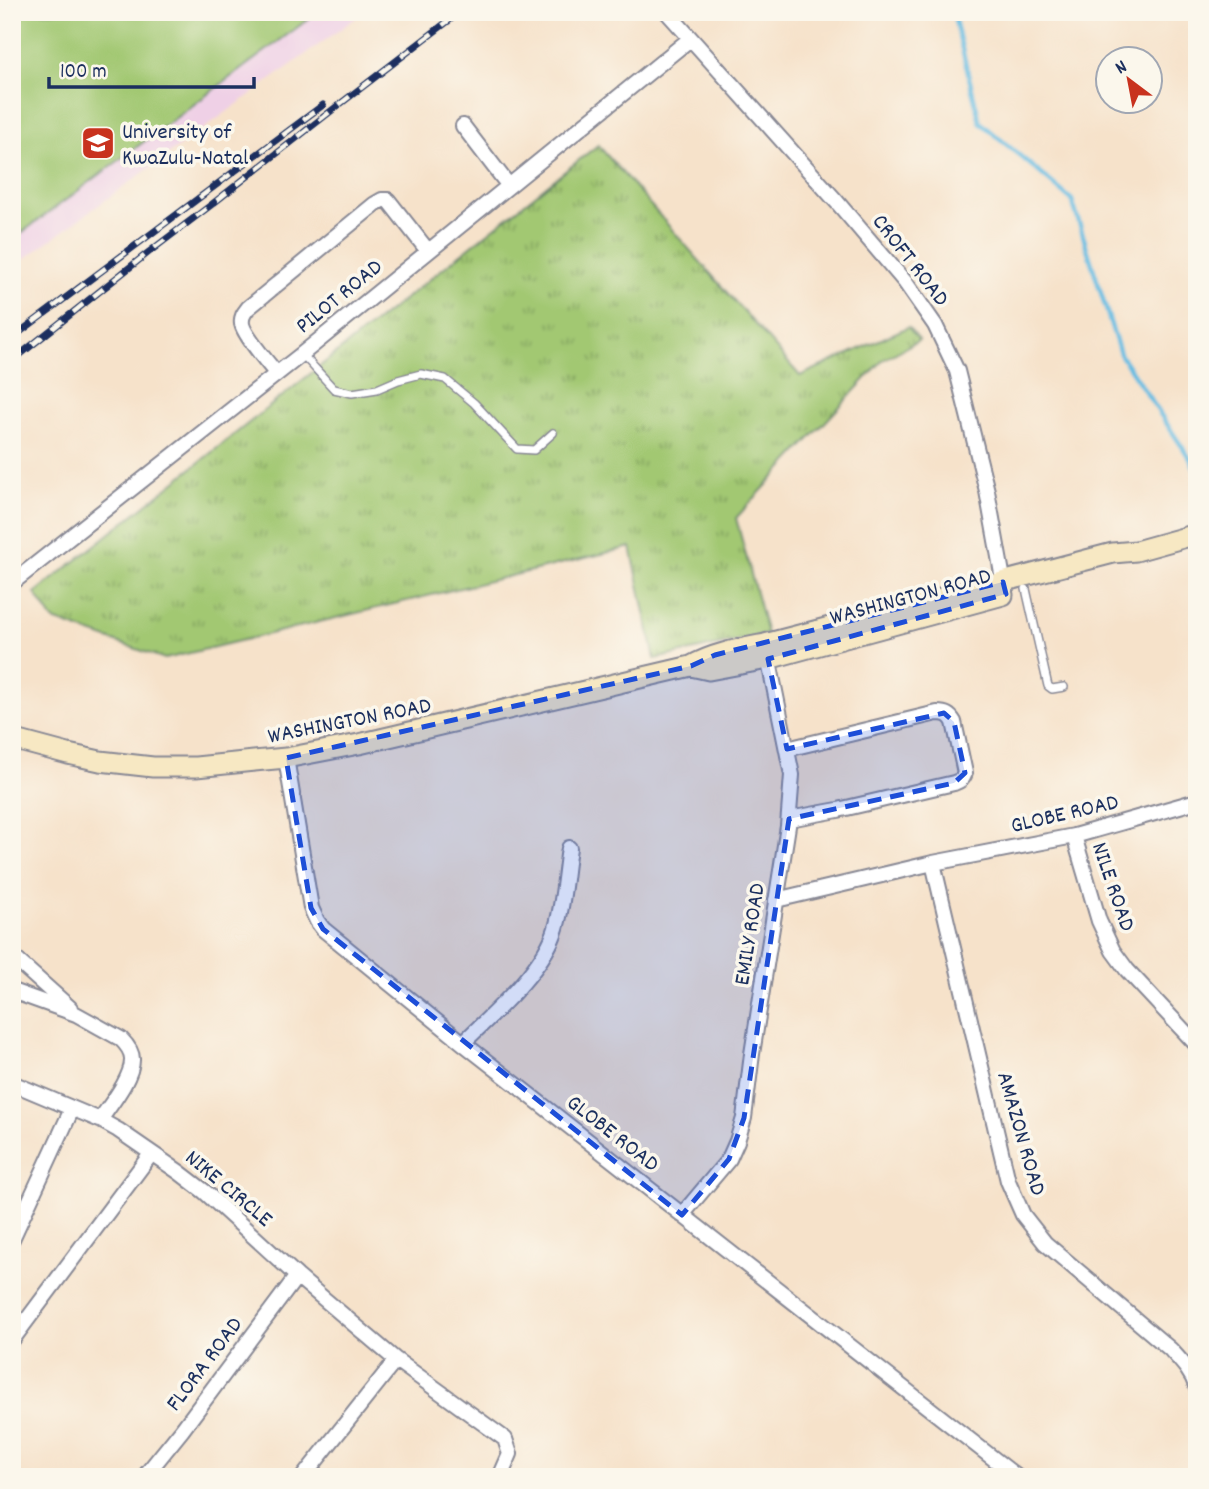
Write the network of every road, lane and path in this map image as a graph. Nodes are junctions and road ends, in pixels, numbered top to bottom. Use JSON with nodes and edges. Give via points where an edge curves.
{"nodes":[{"id":1,"x":667,"y":12,"type":"edge"},
{"id":2,"x":690,"y":39,"type":"junction"},
{"id":3,"x":463,"y":126,"type":"dead end"},
{"id":4,"x":509,"y":186,"type":"junction"},
{"id":5,"x":428,"y":251,"type":"junction"},
{"id":6,"x":302,"y":354,"type":"junction"},
{"id":7,"x":276,"y":373,"type":"junction"},
{"id":8,"x":553,"y":433,"type":"dead end"},
{"id":9,"x":1197,"y":534,"type":"edge"},
{"id":10,"x":1136,"y":551,"type":"junction"},
{"id":11,"x":12,"y":583,"type":"edge"},
{"id":12,"x":1005,"y":588,"type":"junction"},
{"id":13,"x":1026,"y":589,"type":"junction"},
{"id":14,"x":767,"y":651,"type":"junction"},
{"id":15,"x":1064,"y":687,"type":"dead end"},
{"id":16,"x":12,"y":739,"type":"edge"},
{"id":17,"x":787,"y":749,"type":"junction"},
{"id":18,"x":286,"y":758,"type":"junction"},
{"id":19,"x":1197,"y":801,"type":"edge"},
{"id":20,"x":789,"y":819,"type":"junction"},
{"id":21,"x":1074,"y":836,"type":"junction"},
{"id":22,"x":569,"y":848,"type":"dead end"},
{"id":23,"x":933,"y":863,"type":"junction"},
{"id":24,"x":776,"y":900,"type":"junction"},
{"id":25,"x":12,"y":956,"type":"edge"},
{"id":26,"x":12,"y":991,"type":"edge"},
{"id":27,"x":76,"y":1014,"type":"junction"},
{"id":28,"x":463,"y":1043,"type":"junction"},
{"id":29,"x":1197,"y":1045,"type":"edge"},
{"id":30,"x":12,"y":1083,"type":"edge"},
{"id":31,"x":72,"y":1109,"type":"junction"},
{"id":32,"x":100,"y":1120,"type":"junction"},
{"id":33,"x":151,"y":1154,"type":"junction"},
{"id":34,"x":682,"y":1215,"type":"junction"},
{"id":35,"x":12,"y":1239,"type":"edge"},
{"id":36,"x":297,"y":1276,"type":"junction"},
{"id":37,"x":12,"y":1340,"type":"edge"},
{"id":38,"x":396,"y":1360,"type":"junction"},
{"id":39,"x":1197,"y":1388,"type":"edge"},
{"id":40,"x":144,"y":1477,"type":"edge"},
{"id":41,"x":303,"y":1477,"type":"edge"},
{"id":42,"x":500,"y":1477,"type":"edge"},
{"id":43,"x":1017,"y":1477,"type":"edge"}],
"edges":[{"from":1,"to":2,"type":"street","name":"CROFT ROAD"},
{"from":2,"to":4,"type":"street","name":"PILOT ROAD"},
{"from":2,"to":12,"type":"street","name":"CROFT ROAD","via":[[837,202],[935,325],[957,371]]},
{"from":3,"to":4,"type":"street"},
{"from":4,"to":5,"type":"street","name":"PILOT ROAD"},
{"from":5,"to":6,"type":"street","name":"PILOT ROAD"},
{"from":5,"to":7,"type":"street","via":[[387,200],[375,204],[243,314],[245,332]]},
{"from":6,"to":7,"type":"street","name":"PILOT ROAD"},
{"from":6,"to":8,"type":"lane","via":[[334,389],[352,393],[421,374],[445,379],[517,449],[534,450]]},
{"from":7,"to":11,"type":"street","name":"PILOT ROAD"},
{"from":9,"to":10,"type":"main road","name":"WASHINGTON ROAD"},
{"from":10,"to":12,"type":"main road","name":"WASHINGTON ROAD","via":[[1113,552]]},
{"from":10,"to":13,"type":"main road","name":"WASHINGTON ROAD","via":[[1119,562]]},
{"from":12,"to":13,"type":"main road","name":"WASHINGTON ROAD"},
{"from":12,"to":14,"type":"main road","name":"WASHINGTON ROAD"},
{"from":13,"to":15,"type":"lane","via":[[1048,687]]},
{"from":14,"to":17,"type":"street","name":"EMILY ROAD"},
{"from":14,"to":18,"type":"main road","name":"WASHINGTON ROAD","via":[[715,654],[691,666]]},
{"from":16,"to":18,"type":"main road","name":"WASHINGTON ROAD","via":[[100,761],[153,767]]},
{"from":17,"to":20,"type":"street","name":"EMILY ROAD","via":[[792,775]]},
{"from":17,"to":20,"type":"street","via":[[944,713],[954,722],[965,772],[960,781],[946,785]]},
{"from":18,"to":28,"type":"street","name":"GLOBE ROAD","via":[[317,921]]},
{"from":19,"to":21,"type":"street","name":"GLOBE ROAD"},
{"from":20,"to":24,"type":"street","name":"EMILY ROAD"},
{"from":21,"to":23,"type":"street","name":"GLOBE ROAD"},
{"from":21,"to":29,"type":"street","name":"NILE ROAD","via":[[1099,921],[1113,951]]},
{"from":22,"to":28,"type":"street","via":[[555,932],[546,953]]},
{"from":23,"to":24,"type":"street","name":"GLOBE ROAD"},
{"from":23,"to":39,"type":"street","name":"AMAZON ROAD","via":[[1008,1181],[1019,1206],[1045,1243],[1184,1363]]},
{"from":24,"to":34,"type":"street","name":"EMILY ROAD","via":[[744,1118],[729,1159]]},
{"from":25,"to":27,"type":"street"},
{"from":26,"to":27,"type":"street"},
{"from":27,"to":32,"type":"street","via":[[121,1039],[132,1054],[125,1080]]},
{"from":28,"to":34,"type":"street","name":"GLOBE ROAD"},
{"from":30,"to":31,"type":"street","name":"NIKE CIRCLE"},
{"from":31,"to":32,"type":"street","name":"NIKE CIRCLE"},
{"from":31,"to":35,"type":"street"},
{"from":32,"to":33,"type":"street","name":"NIKE CIRCLE"},
{"from":33,"to":36,"type":"street","name":"NIKE CIRCLE","via":[[205,1192]]},
{"from":33,"to":37,"type":"street"},
{"from":34,"to":43,"type":"street","name":"GLOBE ROAD"},
{"from":36,"to":38,"type":"street","name":"NIKE CIRCLE"},
{"from":36,"to":40,"type":"street","name":"FLORA ROAD"},
{"from":38,"to":41,"type":"street"},
{"from":38,"to":42,"type":"street","name":"NIKE CIRCLE","via":[[505,1439],[510,1454]]}]}
